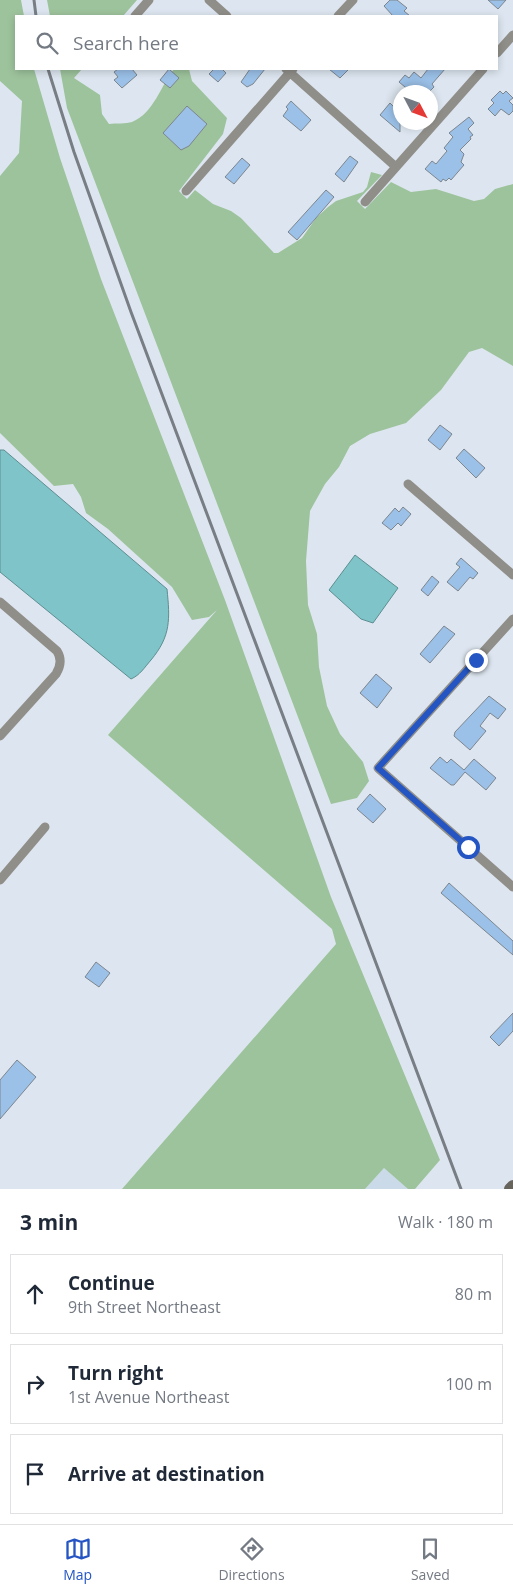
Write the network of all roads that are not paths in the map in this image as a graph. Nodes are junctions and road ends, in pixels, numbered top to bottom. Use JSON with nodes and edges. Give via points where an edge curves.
{"nodes":[{"id":1,"x":150,"y":0,"type":"edge"},
{"id":2,"x":209,"y":0,"type":"edge"},
{"id":3,"x":352,"y":0,"type":"edge"},
{"id":4,"x":136,"y":15,"type":"edge"},
{"id":5,"x":226,"y":15,"type":"edge"},
{"id":6,"x":339,"y":15,"type":"edge"},
{"id":7,"x":513,"y":35,"type":"edge"},
{"id":8,"x":498,"y":52,"type":"edge"},
{"id":9,"x":290,"y":70,"type":"edge"},
{"id":10,"x":482,"y":70,"type":"edge"},
{"id":11,"x":396,"y":167,"type":"junction"},
{"id":12,"x":186,"y":191,"type":"dead end"},
{"id":13,"x":365,"y":202,"type":"dead end"},
{"id":14,"x":408,"y":484,"type":"dead end"},
{"id":15,"x":513,"y":576,"type":"edge"},
{"id":16,"x":0,"y":602,"type":"edge"},
{"id":17,"x":513,"y":619,"type":"edge"},
{"id":18,"x":0,"y":736,"type":"edge"},
{"id":19,"x":45,"y":827,"type":"dead end"},
{"id":20,"x":0,"y":880,"type":"edge"},
{"id":21,"x":513,"y":886,"type":"edge"},
{"id":22,"x":513,"y":1186,"type":"edge"},
{"id":23,"x":510,"y":1189,"type":"edge"}],
"edges":[{"from":1,"to":4,"type":"street"},
{"from":2,"to":5,"type":"street"},
{"from":3,"to":6,"type":"street"},
{"from":7,"to":8,"type":"street"},
{"from":9,"to":11,"type":"street"},
{"from":9,"to":12,"type":"street"},
{"from":10,"to":11,"type":"street"},
{"from":11,"to":13,"type":"street"},
{"from":14,"to":15,"type":"street"},
{"from":16,"to":18,"type":"street","via":[[57,651],[60,667]]},
{"from":17,"to":21,"type":"street","via":[[378,768]]},
{"from":19,"to":20,"type":"street"},
{"from":22,"to":23,"type":"street"}]}
